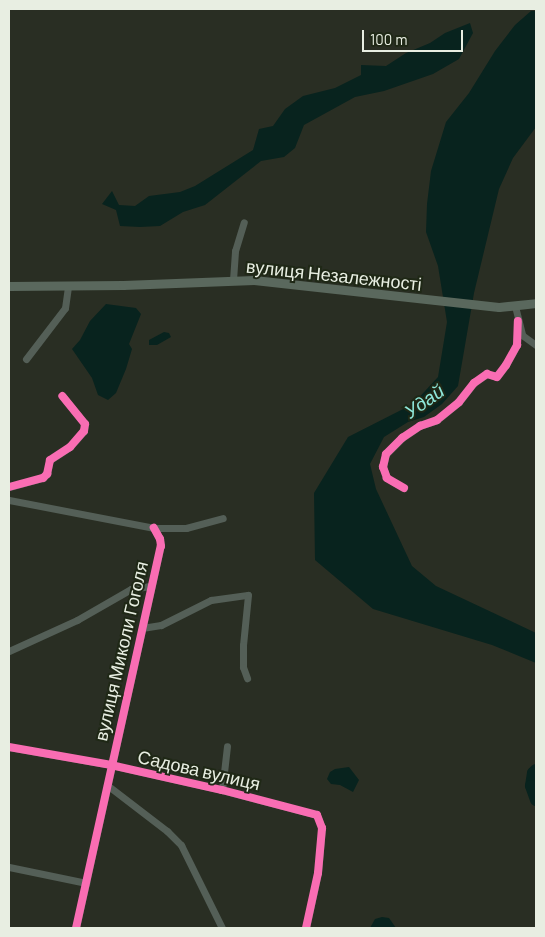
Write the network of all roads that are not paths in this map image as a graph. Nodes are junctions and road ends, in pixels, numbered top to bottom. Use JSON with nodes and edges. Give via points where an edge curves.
{"nodes":[{"id":1,"x":244,"y":222,"type":"dead end"},
{"id":2,"x":233,"y":280,"type":"junction"},
{"id":3,"x":9,"y":286,"type":"edge"},
{"id":4,"x":68,"y":286,"type":"junction"},
{"id":5,"x":536,"y":303,"type":"edge"},
{"id":6,"x":514,"y":306,"type":"junction"},
{"id":7,"x":518,"y":321,"type":"junction"},
{"id":8,"x":536,"y":345,"type":"edge"},
{"id":9,"x":26,"y":360,"type":"dead end"},
{"id":10,"x":62,"y":396,"type":"dead end"},
{"id":11,"x":9,"y":486,"type":"edge"},
{"id":12,"x":404,"y":488,"type":"dead end"},
{"id":13,"x":9,"y":500,"type":"edge"},
{"id":14,"x":223,"y":518,"type":"dead end"},
{"id":15,"x":154,"y":528,"type":"junction"},
{"id":16,"x":150,"y":586,"type":"junction"},
{"id":17,"x":142,"y":628,"type":"junction"},
{"id":18,"x":9,"y":651,"type":"edge"},
{"id":19,"x":247,"y":678,"type":"dead end"},
{"id":20,"x":227,"y":746,"type":"dead end"},
{"id":21,"x":9,"y":747,"type":"edge"},
{"id":22,"x":111,"y":765,"type":"junction"},
{"id":23,"x":107,"y":785,"type":"junction"},
{"id":24,"x":222,"y":790,"type":"junction"},
{"id":25,"x":9,"y":867,"type":"edge"},
{"id":26,"x":86,"y":883,"type":"junction"},
{"id":27,"x":76,"y":928,"type":"edge"},
{"id":28,"x":222,"y":928,"type":"edge"},
{"id":29,"x":306,"y":928,"type":"edge"}],
"edges":[{"from":1,"to":2,"type":"street","via":[[235,251]]},
{"from":2,"to":4,"type":"main road","name":"вулиця Незалежності"},
{"from":2,"to":6,"type":"main road","name":"вулиця Незалежності","via":[[427,301]]},
{"from":3,"to":4,"type":"main road","name":"вулиця Незалежності"},
{"from":4,"to":9,"type":"street","via":[[65,308]]},
{"from":5,"to":6,"type":"main road","name":"вулиця Незалежності"},
{"from":6,"to":7,"type":"street"},
{"from":7,"to":8,"type":"street","via":[[522,335]]},
{"from":7,"to":12,"type":"street","via":[[517,344],[497,377],[487,374],[474,383],[459,402],[437,420],[408,434],[386,454],[383,467],[387,478]]},
{"from":10,"to":11,"type":"street","via":[[85,424],[84,431],[70,447],[50,460],[43,478]]},
{"from":13,"to":15,"type":"street"},
{"from":14,"to":15,"type":"street","via":[[186,528]]},
{"from":15,"to":16,"type":"street","name":"вулиця Миколи Гоголя","via":[[161,546]]},
{"from":16,"to":17,"type":"street","name":"вулиця Миколи Гоголя"},
{"from":16,"to":18,"type":"street","via":[[131,589],[71,624]]},
{"from":17,"to":19,"type":"street","via":[[161,625],[211,600],[248,595],[243,645],[243,667]]},
{"from":17,"to":22,"type":"street","name":"вулиця Миколи Гоголя"},
{"from":20,"to":24,"type":"street"},
{"from":21,"to":22,"type":"street","name":"Садова вулиця"},
{"from":22,"to":23,"type":"street","name":"вулиця Миколи Гоголя"},
{"from":22,"to":24,"type":"street","name":"Садова вулиця"},
{"from":23,"to":26,"type":"street","name":"вулиця Миколи Гоголя"},
{"from":23,"to":28,"type":"street","via":[[181,845]]},
{"from":24,"to":29,"type":"street","name":"Садова вулиця","via":[[311,812],[321,820],[318,873]]},
{"from":25,"to":26,"type":"street"},
{"from":26,"to":27,"type":"street","name":"вулиця Миколи Гоголя"}]}
